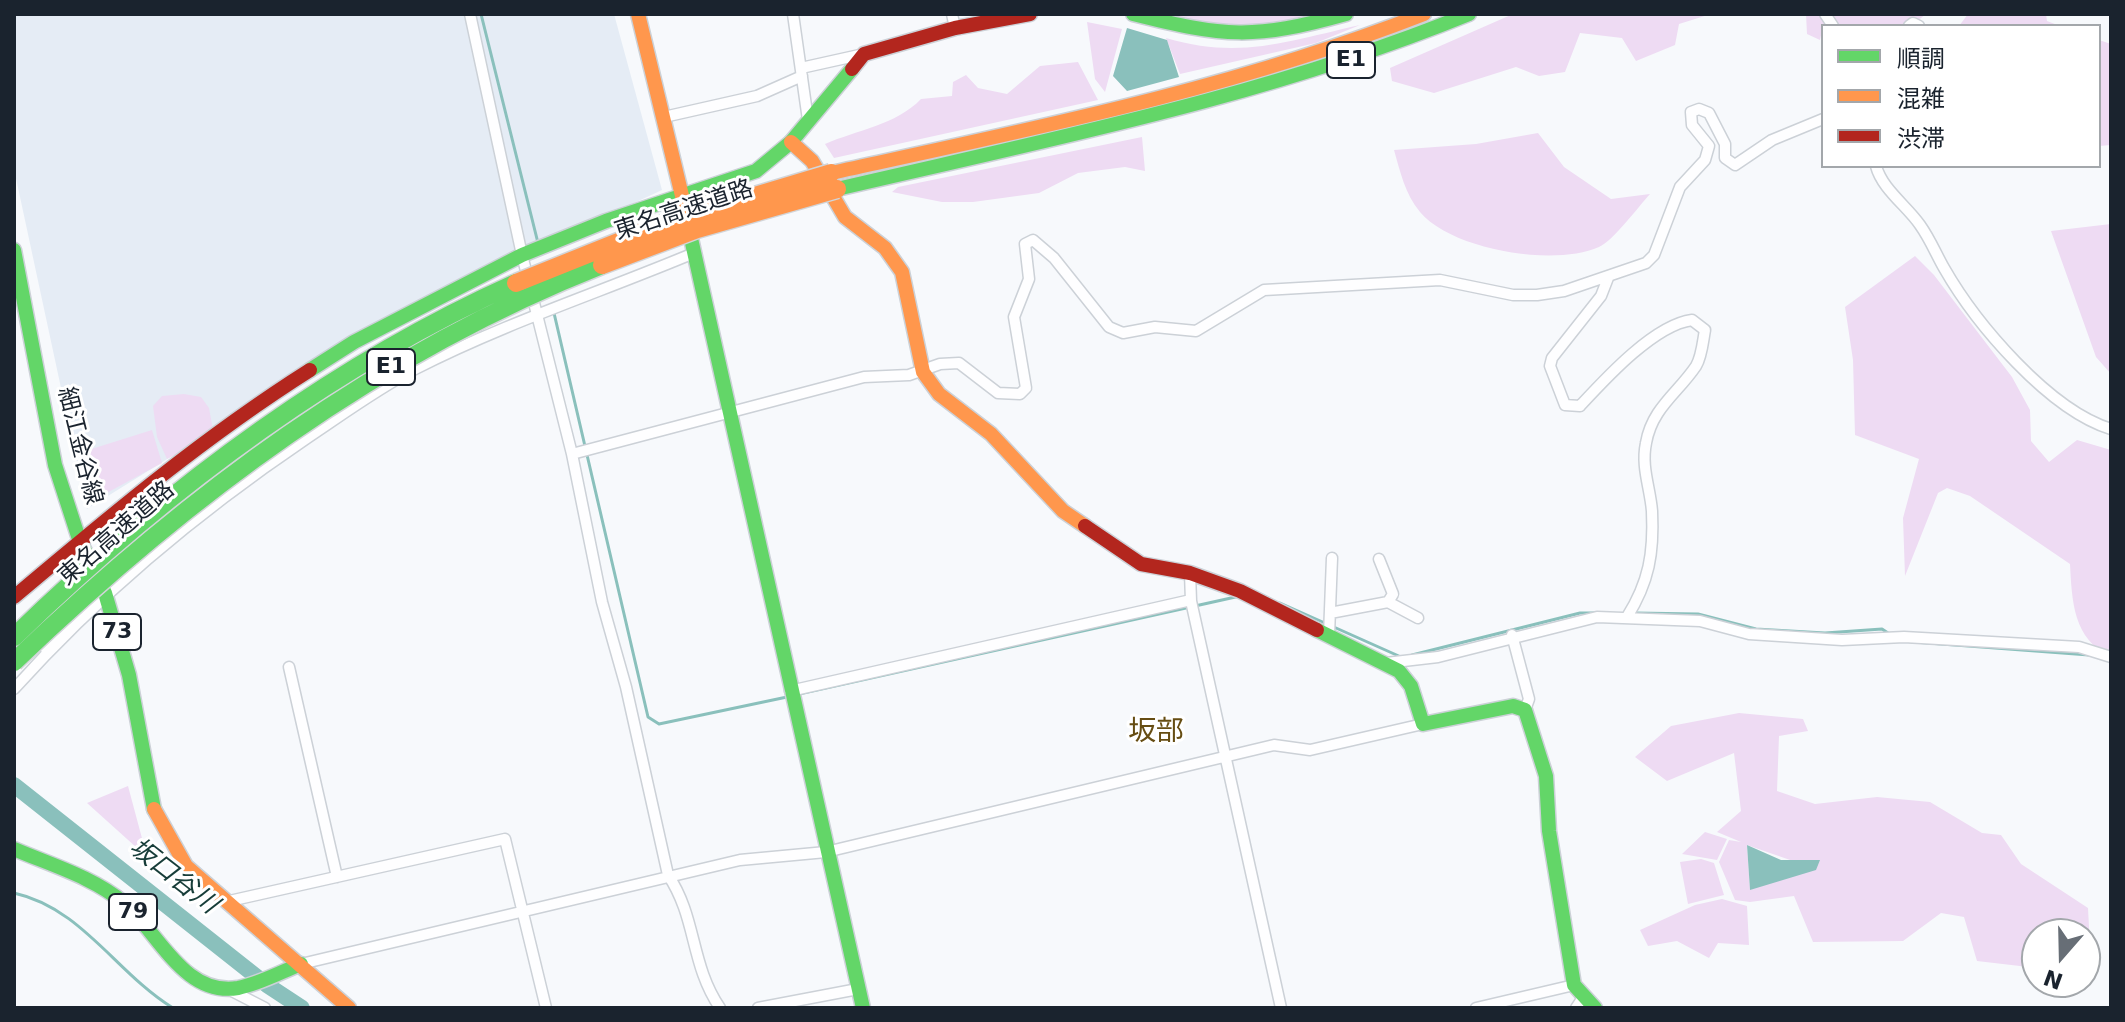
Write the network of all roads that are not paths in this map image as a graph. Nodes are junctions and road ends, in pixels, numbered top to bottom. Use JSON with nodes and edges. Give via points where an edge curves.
{"nodes":[{"id":1,"x":470,"y":14,"type":"edge"},
{"id":2,"x":638,"y":14,"type":"edge"},
{"id":3,"x":793,"y":14,"type":"edge"},
{"id":4,"x":1030,"y":14,"type":"edge"},
{"id":5,"x":1133,"y":14,"type":"edge"},
{"id":6,"x":1346,"y":14,"type":"edge"},
{"id":7,"x":1424,"y":14,"type":"edge"},
{"id":8,"x":1469,"y":14,"type":"edge"},
{"id":9,"x":954,"y":21,"type":"edge"},
{"id":10,"x":864,"y":54,"type":"junction"},
{"id":11,"x":801,"y":72,"type":"junction"},
{"id":12,"x":1229,"y":90,"type":"junction"},
{"id":13,"x":664,"y":117,"type":"junction"},
{"id":14,"x":808,"y":120,"type":"junction"},
{"id":15,"x":1821,"y":120,"type":"edge"},
{"id":16,"x":791,"y":142,"type":"junction"},
{"id":17,"x":1877,"y":168,"type":"edge"},
{"id":18,"x":834,"y":181,"type":"junction"},
{"id":19,"x":682,"y":196,"type":"junction"},
{"id":20,"x":14,"y":250,"type":"edge"},
{"id":21,"x":534,"y":250,"type":"junction"},
{"id":22,"x":694,"y":253,"type":"junction"},
{"id":23,"x":1608,"y":278,"type":"junction"},
{"id":24,"x":543,"y":310,"type":"junction"},
{"id":25,"x":923,"y":372,"type":"junction"},
{"id":26,"x":730,"y":415,"type":"junction"},
{"id":27,"x":2111,"y":429,"type":"edge"},
{"id":28,"x":576,"y":453,"type":"junction"},
{"id":29,"x":79,"y":539,"type":"junction"},
{"id":30,"x":1332,"y":558,"type":"dead end"},
{"id":31,"x":1379,"y":559,"type":"dead end"},
{"id":32,"x":1190,"y":573,"type":"junction"},
{"id":33,"x":103,"y":589,"type":"junction"},
{"id":34,"x":14,"y":597,"type":"edge"},
{"id":35,"x":1191,"y":601,"type":"junction"},
{"id":36,"x":1388,"y":602,"type":"junction"},
{"id":37,"x":1629,"y":614,"type":"junction"},
{"id":38,"x":1418,"y":618,"type":"dead end"},
{"id":39,"x":1330,"y":625,"type":"junction"},
{"id":40,"x":1512,"y":635,"type":"junction"},
{"id":41,"x":14,"y":637,"type":"edge"},
{"id":42,"x":2111,"y":657,"type":"edge"},
{"id":43,"x":14,"y":662,"type":"edge"},
{"id":44,"x":1386,"y":663,"type":"junction"},
{"id":45,"x":289,"y":667,"type":"dead end"},
{"id":46,"x":14,"y":682,"type":"edge"},
{"id":47,"x":14,"y":689,"type":"edge"},
{"id":48,"x":791,"y":695,"type":"junction"},
{"id":49,"x":1525,"y":710,"type":"junction"},
{"id":50,"x":1423,"y":724,"type":"junction"},
{"id":51,"x":1227,"y":757,"type":"junction"},
{"id":52,"x":14,"y":849,"type":"edge"},
{"id":53,"x":826,"y":852,"type":"junction"},
{"id":54,"x":668,"y":875,"type":"junction"},
{"id":55,"x":337,"y":877,"type":"junction"},
{"id":56,"x":224,"y":902,"type":"junction"},
{"id":57,"x":525,"y":909,"type":"junction"},
{"id":58,"x":296,"y":966,"type":"junction"},
{"id":59,"x":233,"y":988,"type":"junction"},
{"id":60,"x":858,"y":989,"type":"junction"},
{"id":61,"x":1582,"y":999,"type":"edge"},
{"id":62,"x":265,"y":1008,"type":"edge"},
{"id":63,"x":349,"y":1008,"type":"edge"},
{"id":64,"x":546,"y":1008,"type":"edge"},
{"id":65,"x":720,"y":1008,"type":"edge"},
{"id":66,"x":758,"y":1008,"type":"edge"},
{"id":67,"x":863,"y":1008,"type":"edge"},
{"id":68,"x":1281,"y":1008,"type":"edge"},
{"id":69,"x":1476,"y":1008,"type":"edge"}],
"edges":[{"from":1,"to":21,"type":"street"},
{"from":2,"to":13,"type":"main road"},
{"from":3,"to":11,"type":"street"},
{"from":4,"to":9,"type":"main road"},
{"from":5,"to":6,"type":"main road","via":[[1211,33],[1248,35]]},
{"from":7,"to":12,"type":"main road","name":"東名高速道路","number":"E1"},
{"from":8,"to":12,"type":"main road","name":"東名高速道路","number":"E1","via":[[1343,63]]},
{"from":9,"to":10,"type":"main road"},
{"from":10,"to":11,"type":"street"},
{"from":10,"to":14,"type":"main road"},
{"from":11,"to":13,"type":"street","via":[[757,96]]},
{"from":11,"to":14,"type":"street"},
{"from":12,"to":18,"type":"main road","name":"東名高速道路","number":"E1","via":[[1113,110]]},
{"from":12,"to":18,"type":"main road","name":"東名高速道路","number":"E1","via":[[1138,122]]},
{"from":13,"to":19,"type":"main road"},
{"from":14,"to":16,"type":"main road"},
{"from":15,"to":23,"type":"street","via":[[1772,140],[1735,165],[1725,158],[1725,144],[1709,113],[1691,112],[1692,125],[1709,146],[1705,160],[1680,187],[1654,255]]},
{"from":16,"to":19,"type":"main road","via":[[756,171]]},
{"from":16,"to":25,"type":"main road","via":[[812,161],[845,217],[885,248],[902,272]]},
{"from":17,"to":27,"type":"street","via":[[2001,346],[2032,379]]},
{"from":18,"to":41,"type":"main road","name":"東名高速道路","number":"E1","bridge":true,"via":[[701,211],[588,252],[471,304],[371,359],[207,468],[111,545]]},
{"from":18,"to":43,"type":"main road","name":"東名高速道路","number":"E1","bridge":true,"via":[[652,245],[438,339],[221,477],[129,551]]},
{"from":19,"to":21,"type":"main road"},
{"from":19,"to":22,"type":"main road"},
{"from":20,"to":29,"type":"main road","name":"細江金谷線","number":"73","via":[[55,465]]},
{"from":21,"to":24,"type":"street"},
{"from":21,"to":29,"type":"main road","via":[[354,342],[253,406]]},
{"from":22,"to":24,"type":"street"},
{"from":22,"to":26,"type":"main road"},
{"from":23,"to":25,"type":"street","via":[[1537,295],[1440,280],[1264,290],[1196,331],[1155,327],[1123,333],[1109,327],[1033,240],[1025,244],[1029,279],[1014,317],[1026,388],[1020,394],[998,393],[959,363]]},
{"from":23,"to":37,"type":"street","via":[[1601,296],[1552,358],[1550,366],[1565,405],[1580,406],[1636,350],[1671,327],[1692,320],[1705,330],[1697,364],[1656,413],[1646,443],[1644,471],[1652,510],[1649,566],[1646,585]]},
{"from":24,"to":28,"type":"street"},
{"from":24,"to":33,"type":"street","via":[[389,383],[245,480]]},
{"from":25,"to":26,"type":"street","via":[[864,377]]},
{"from":25,"to":32,"type":"main road","via":[[939,394],[991,434],[1063,511],[1141,564]]},
{"from":26,"to":28,"type":"street"},
{"from":26,"to":48,"type":"main road"},
{"from":28,"to":54,"type":"street","via":[[602,602]]},
{"from":29,"to":33,"type":"main road","name":"細江金谷線","number":"73"},
{"from":29,"to":34,"type":"main road"},
{"from":30,"to":39,"type":"street"},
{"from":31,"to":36,"type":"street","via":[[1393,594]]},
{"from":32,"to":35,"type":"street"},
{"from":32,"to":39,"type":"main road"},
{"from":33,"to":46,"type":"street"},
{"from":33,"to":47,"type":"street"},
{"from":33,"to":56,"type":"main road","name":"細江金谷線","number":"73","via":[[129,675],[150,801],[186,866]]},
{"from":35,"to":48,"type":"street"},
{"from":35,"to":51,"type":"street"},
{"from":36,"to":38,"type":"street"},
{"from":36,"to":39,"type":"street"},
{"from":37,"to":40,"type":"street"},
{"from":37,"to":42,"type":"street","via":[[1700,621],[1749,634],[2079,647]]},
{"from":39,"to":44,"type":"main road"},
{"from":40,"to":44,"type":"street","via":[[1438,657]]},
{"from":40,"to":49,"type":"street","via":[[1529,699]]},
{"from":44,"to":50,"type":"main road","via":[[1411,686]]},
{"from":45,"to":55,"type":"street"},
{"from":48,"to":53,"type":"main road"},
{"from":49,"to":50,"type":"main road","via":[[1513,706]]},
{"from":49,"to":61,"type":"main road","via":[[1546,776],[1549,831]]},
{"from":50,"to":51,"type":"street","via":[[1310,750],[1274,745]]},
{"from":51,"to":53,"type":"street"},
{"from":51,"to":68,"type":"street"},
{"from":52,"to":59,"type":"main road","number":"79","via":[[104,889],[149,926],[187,974]]},
{"from":53,"to":54,"type":"street","via":[[740,860]]},
{"from":53,"to":60,"type":"main road"},
{"from":54,"to":57,"type":"street"},
{"from":54,"to":65,"type":"street","via":[[681,896],[700,975]]},
{"from":55,"to":56,"type":"street"},
{"from":55,"to":57,"type":"street","via":[[505,839]]},
{"from":56,"to":58,"type":"main road","name":"細江金谷線","number":"73"},
{"from":57,"to":58,"type":"street"},
{"from":57,"to":64,"type":"street"},
{"from":58,"to":59,"type":"main road"},
{"from":58,"to":63,"type":"main road","number":"73"},
{"from":59,"to":62,"type":"street"},
{"from":60,"to":66,"type":"street"},
{"from":60,"to":67,"type":"main road"},
{"from":61,"to":69,"type":"street"}]}
